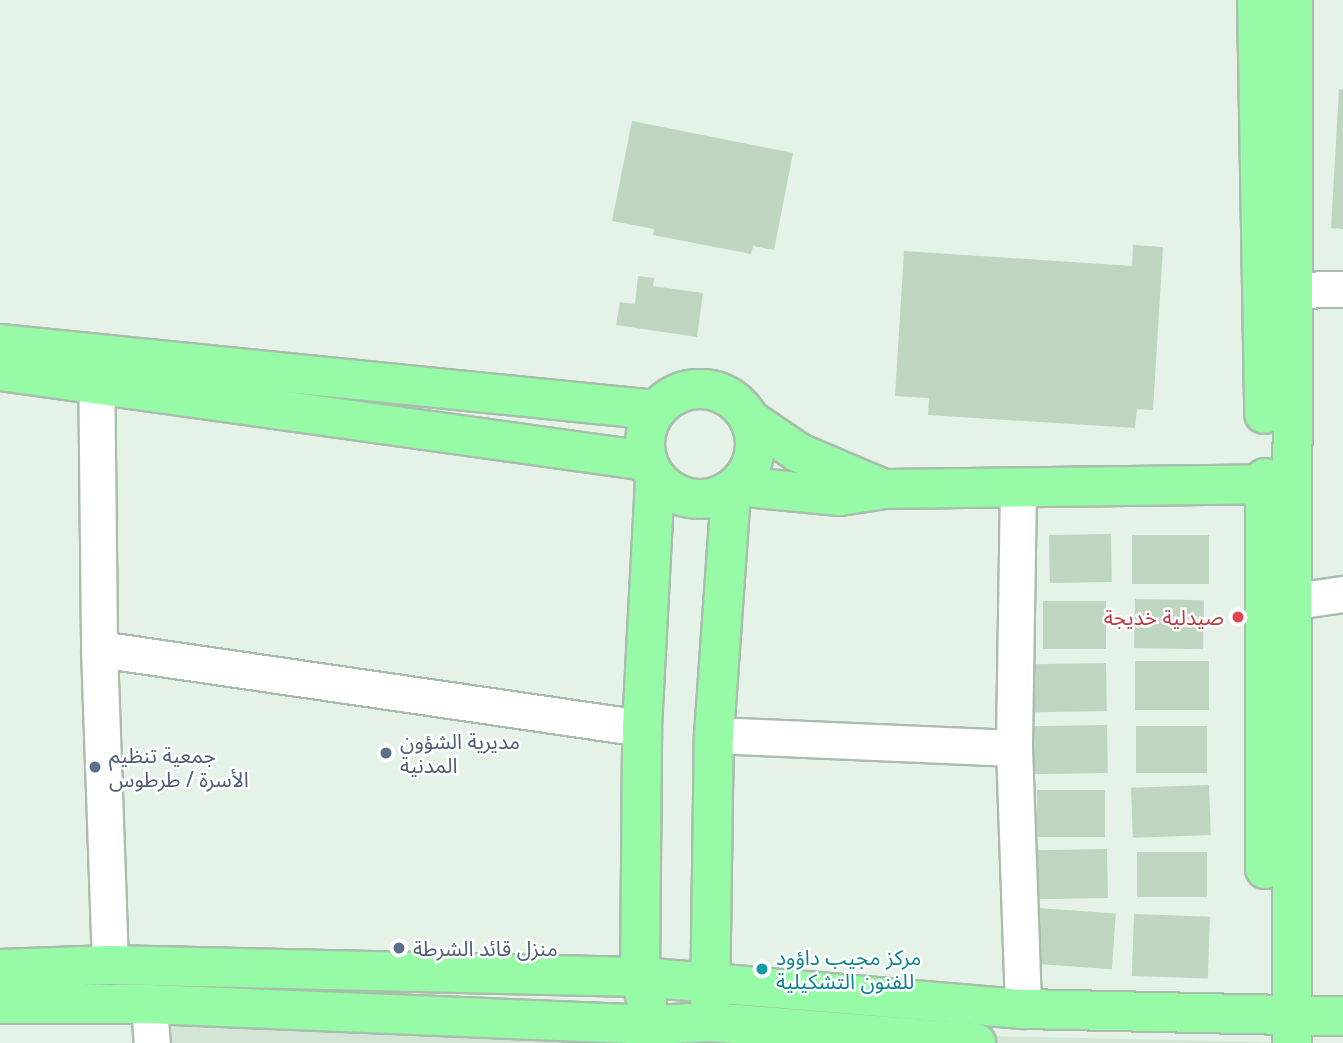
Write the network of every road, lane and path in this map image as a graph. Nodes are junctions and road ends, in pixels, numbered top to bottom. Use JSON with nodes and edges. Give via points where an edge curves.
{"nodes":[{"id":1,"x":1257,"y":0,"type":"edge"},
{"id":2,"x":1293,"y":0,"type":"edge"},
{"id":3,"x":1276,"y":66,"type":"junction"},
{"id":4,"x":1343,"y":289,"type":"edge"},
{"id":5,"x":1290,"y":290,"type":"junction"},
{"id":6,"x":0,"y":344,"type":"edge"},
{"id":7,"x":95,"y":369,"type":"junction"},
{"id":8,"x":0,"y":371,"type":"edge"},
{"id":9,"x":656,"y":410,"type":"junction"},
{"id":10,"x":749,"y":419,"type":"junction"},
{"id":11,"x":651,"y":469,"type":"junction"},
{"id":12,"x":1278,"y":484,"type":"junction"},
{"id":13,"x":1018,"y":487,"type":"junction"},
{"id":14,"x":734,"y":488,"type":"junction"},
{"id":15,"x":884,"y":489,"type":"junction"},
{"id":16,"x":1343,"y":594,"type":"edge"},
{"id":17,"x":1295,"y":601,"type":"junction"},
{"id":18,"x":99,"y":649,"type":"junction"},
{"id":19,"x":642,"y":727,"type":"junction"},
{"id":20,"x":714,"y":735,"type":"junction"},
{"id":21,"x":1014,"y":748,"type":"junction"},
{"id":22,"x":110,"y":965,"type":"junction"},
{"id":23,"x":0,"y":969,"type":"edge"},
{"id":24,"x":640,"y":977,"type":"junction"},
{"id":25,"x":709,"y":985,"type":"junction"},
{"id":26,"x":0,"y":1004,"type":"edge"},
{"id":27,"x":149,"y":1004,"type":"junction"},
{"id":28,"x":1023,"y":1009,"type":"junction"},
{"id":29,"x":1343,"y":1016,"type":"edge"},
{"id":30,"x":1278,"y":1028,"type":"edge"},
{"id":31,"x":711,"y":1033,"type":"edge"},
{"id":32,"x":654,"y":1034,"type":"edge"},
{"id":33,"x":152,"y":1043,"type":"edge"},
{"id":34,"x":976,"y":1043,"type":"edge"}],
"edges":[{"from":1,"to":3,"type":"main road"},
{"from":2,"to":3,"type":"main road"},
{"from":3,"to":5,"type":"main road"},
{"from":3,"to":12,"type":"main road"},
{"from":4,"to":5,"type":"street"},
{"from":5,"to":12,"type":"main road"},
{"from":6,"to":7,"type":"main road"},
{"from":7,"to":8,"type":"main road"},
{"from":7,"to":9,"type":"main road"},
{"from":7,"to":11,"type":"main road"},
{"from":7,"to":18,"type":"street"},
{"from":9,"to":10,"type":"main road","via":[[670,398],[705,390],[722,394]]},
{"from":9,"to":11,"type":"main road","via":[[644,443]]},
{"from":10,"to":14,"type":"main road","via":[[754,455]]},
{"from":10,"to":15,"type":"main road","via":[[808,458]]},
{"from":11,"to":14,"type":"main road","via":[[667,489],[691,498],[716,497]]},
{"from":11,"to":19,"type":"main road"},
{"from":12,"to":13,"type":"main road"},
{"from":12,"to":17,"type":"main road"},
{"from":12,"to":30,"type":"main road"},
{"from":13,"to":15,"type":"main road"},
{"from":13,"to":21,"type":"street"},
{"from":14,"to":15,"type":"main road","via":[[840,496]]},
{"from":14,"to":20,"type":"main road"},
{"from":16,"to":17,"type":"street"},
{"from":17,"to":30,"type":"main road"},
{"from":18,"to":19,"type":"street"},
{"from":18,"to":22,"type":"street"},
{"from":19,"to":24,"type":"main road"},
{"from":20,"to":21,"type":"street"},
{"from":20,"to":25,"type":"main road"},
{"from":21,"to":28,"type":"street"},
{"from":22,"to":23,"type":"main road"},
{"from":22,"to":24,"type":"main road"},
{"from":24,"to":25,"type":"main road"},
{"from":24,"to":32,"type":"main road"},
{"from":25,"to":28,"type":"main road"},
{"from":25,"to":31,"type":"main road"},
{"from":26,"to":27,"type":"main road"},
{"from":27,"to":32,"type":"main road"},
{"from":27,"to":33,"type":"street"},
{"from":28,"to":30,"type":"main road"},
{"from":29,"to":30,"type":"main road"},
{"from":31,"to":32,"type":"main road"},
{"from":31,"to":34,"type":"main road"}]}
